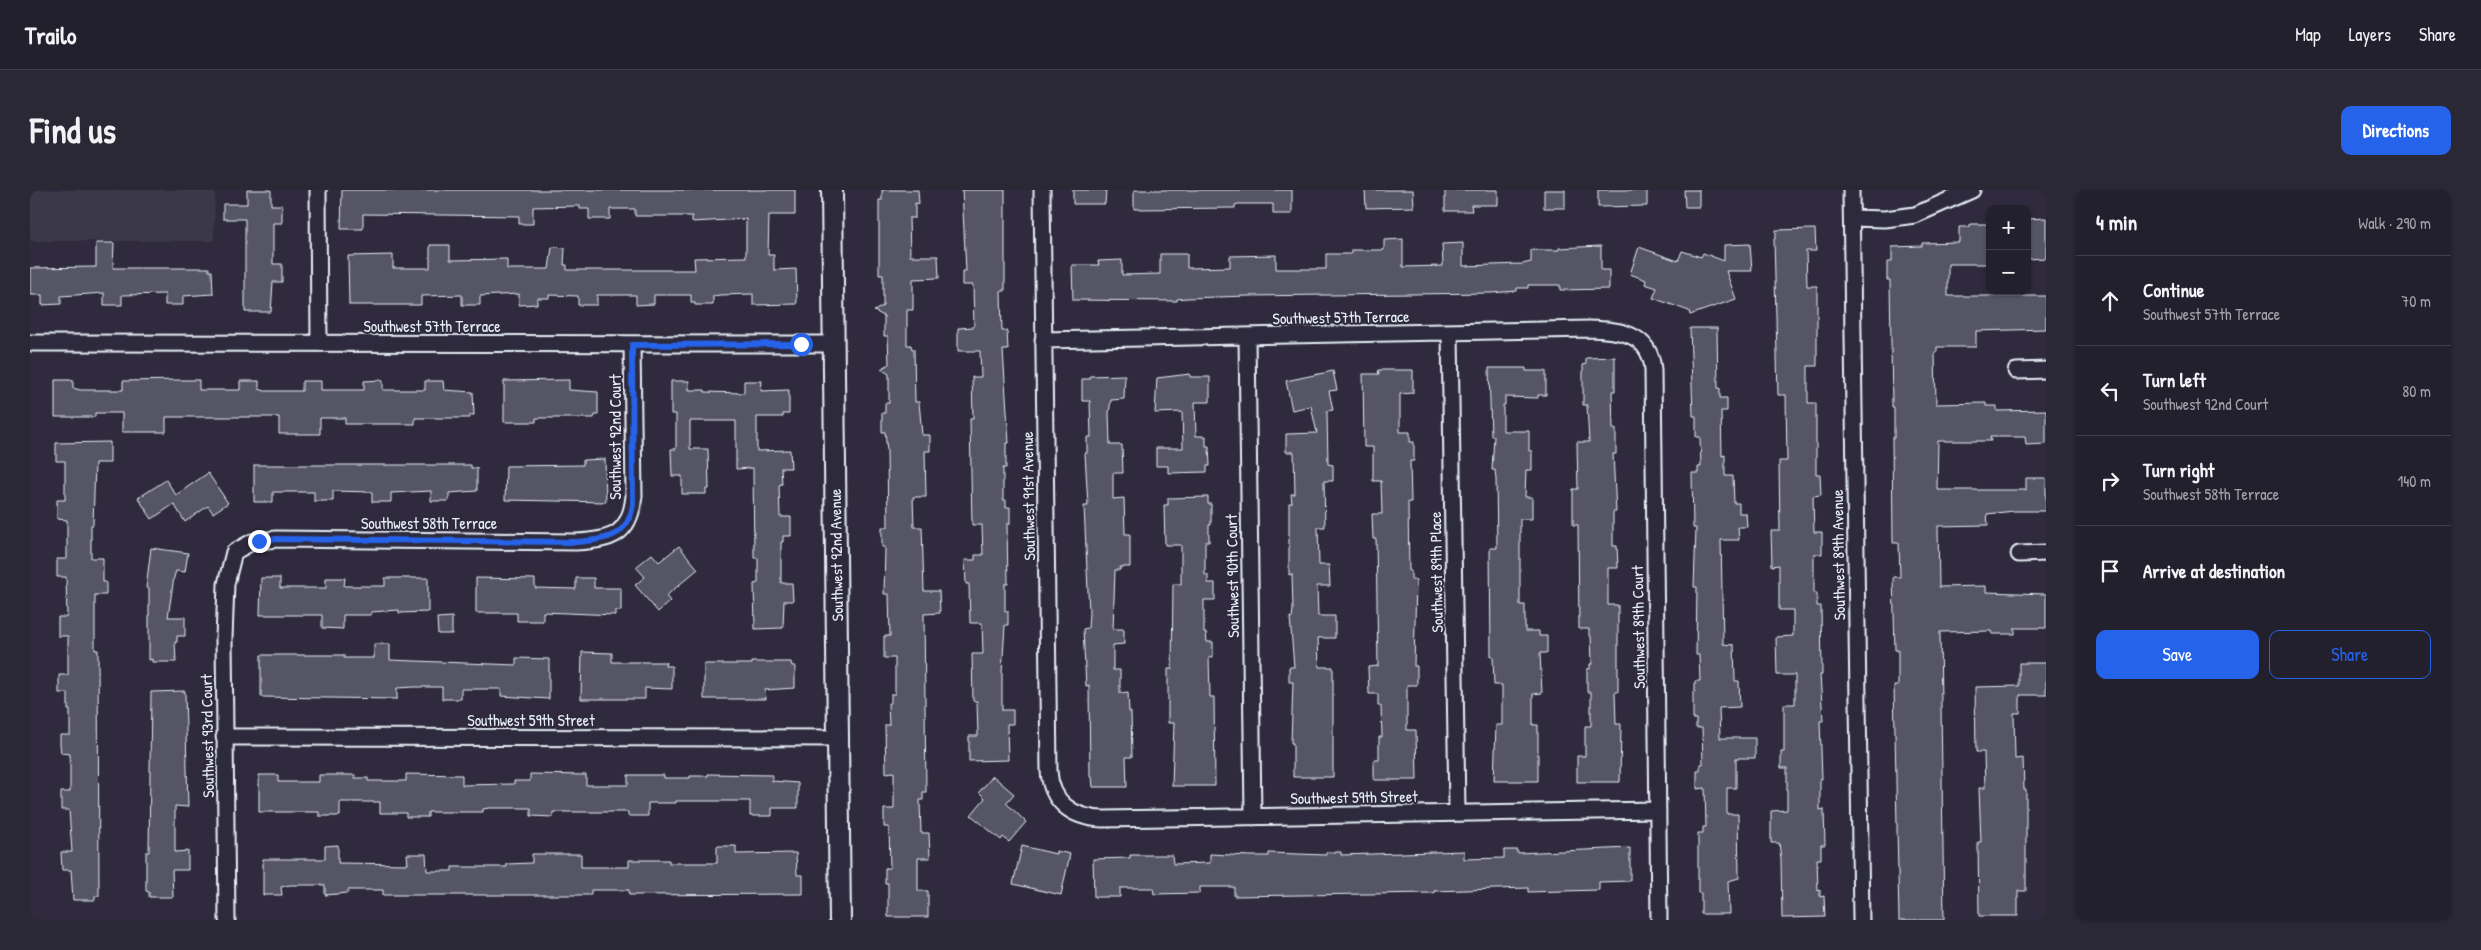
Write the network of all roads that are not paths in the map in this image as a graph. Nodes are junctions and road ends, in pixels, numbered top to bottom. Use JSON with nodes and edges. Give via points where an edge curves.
{"nodes":[{"id":1,"x":318,"y":190,"type":"edge"},
{"id":2,"x":832,"y":190,"type":"edge"},
{"id":3,"x":1042,"y":190,"type":"edge"},
{"id":4,"x":1852,"y":190,"type":"edge"},
{"id":5,"x":1966,"y":191,"type":"edge"},
{"id":6,"x":1852,"y":218,"type":"junction"},
{"id":7,"x":1450,"y":332,"type":"junction"},
{"id":8,"x":1247,"y":336,"type":"junction"},
{"id":9,"x":1637,"y":339,"type":"joint"},
{"id":10,"x":1043,"y":340,"type":"junction"},
{"id":11,"x":319,"y":342,"type":"junction"},
{"id":12,"x":30,"y":343,"type":"edge"},
{"id":13,"x":833,"y":344,"type":"junction"},
{"id":14,"x":632,"y":345,"type":"junction"},
{"id":15,"x":2046,"y":370,"type":"edge"},
{"id":16,"x":2016,"y":371,"type":"dead end"},
{"id":17,"x":624,"y":528,"type":"joint"},
{"id":18,"x":234,"y":552,"type":"joint"},
{"id":19,"x":2046,"y":553,"type":"edge"},
{"id":20,"x":2019,"y":554,"type":"dead end"},
{"id":21,"x":224,"y":737,"type":"junction"},
{"id":22,"x":838,"y":738,"type":"junction"},
{"id":23,"x":1057,"y":799,"type":"joint"},
{"id":24,"x":1658,"y":810,"type":"junction"},
{"id":25,"x":1457,"y":812,"type":"junction"},
{"id":26,"x":1253,"y":816,"type":"junction"},
{"id":27,"x":227,"y":920,"type":"edge"},
{"id":28,"x":840,"y":920,"type":"edge"},
{"id":29,"x":1659,"y":920,"type":"edge"},
{"id":30,"x":1861,"y":920,"type":"edge"}],
"edges":[{"from":1,"to":11,"type":"street"},
{"from":2,"to":13,"type":"street","name":"Southwest 92nd Avenue"},
{"from":3,"to":10,"type":"street","name":"Southwest 91st Avenue"},
{"from":4,"to":6,"type":"street","name":"Southwest 89th Avenue"},
{"from":5,"to":6,"type":"street","via":[[1915,215],[1885,219]]},
{"from":6,"to":30,"type":"street","name":"Southwest 89th Avenue"},
{"from":7,"to":8,"type":"street","name":"Southwest 57th Terrace"},
{"from":7,"to":9,"type":"street","name":"Southwest 57th Terrace","via":[[1610,329]]},
{"from":7,"to":25,"type":"street","name":"Southwest 89th Place"},
{"from":8,"to":10,"type":"street","name":"Southwest 57th Terrace"},
{"from":8,"to":26,"type":"street","name":"Southwest 90th Court"},
{"from":9,"to":24,"type":"street","name":"Southwest 89th Court","via":[[1650,357],[1653,370]]},
{"from":10,"to":23,"type":"street","name":"Southwest 91st Avenue","via":[[1049,770]]},
{"from":11,"to":12,"type":"street","name":"Southwest 57th Terrace"},
{"from":11,"to":14,"type":"street","name":"Southwest 57th Terrace"},
{"from":13,"to":14,"type":"street","name":"Southwest 57th Terrace"},
{"from":13,"to":22,"type":"street","name":"Southwest 92nd Avenue"},
{"from":14,"to":17,"type":"street","name":"Southwest 92nd Court","via":[[634,496],[630,518]]},
{"from":15,"to":16,"type":"street"},
{"from":17,"to":18,"type":"street","name":"Southwest 58th Terrace","via":[[603,538],[576,542],[276,539],[252,542]]},
{"from":18,"to":21,"type":"street","name":"Southwest 93rd Court","via":[[225,596]]},
{"from":19,"to":20,"type":"street"},
{"from":21,"to":22,"type":"street","name":"Southwest 59th Street"},
{"from":21,"to":27,"type":"street","name":"Southwest 93rd Court"},
{"from":22,"to":28,"type":"street","name":"Southwest 92nd Avenue"},
{"from":23,"to":26,"type":"street","name":"Southwest 59th Street","via":[[1071,812],[1091,819]]},
{"from":24,"to":25,"type":"street","name":"Southwest 59th Street"},
{"from":24,"to":29,"type":"street","name":"Southwest 89th Court"},
{"from":25,"to":26,"type":"street","name":"Southwest 59th Street"}]}
